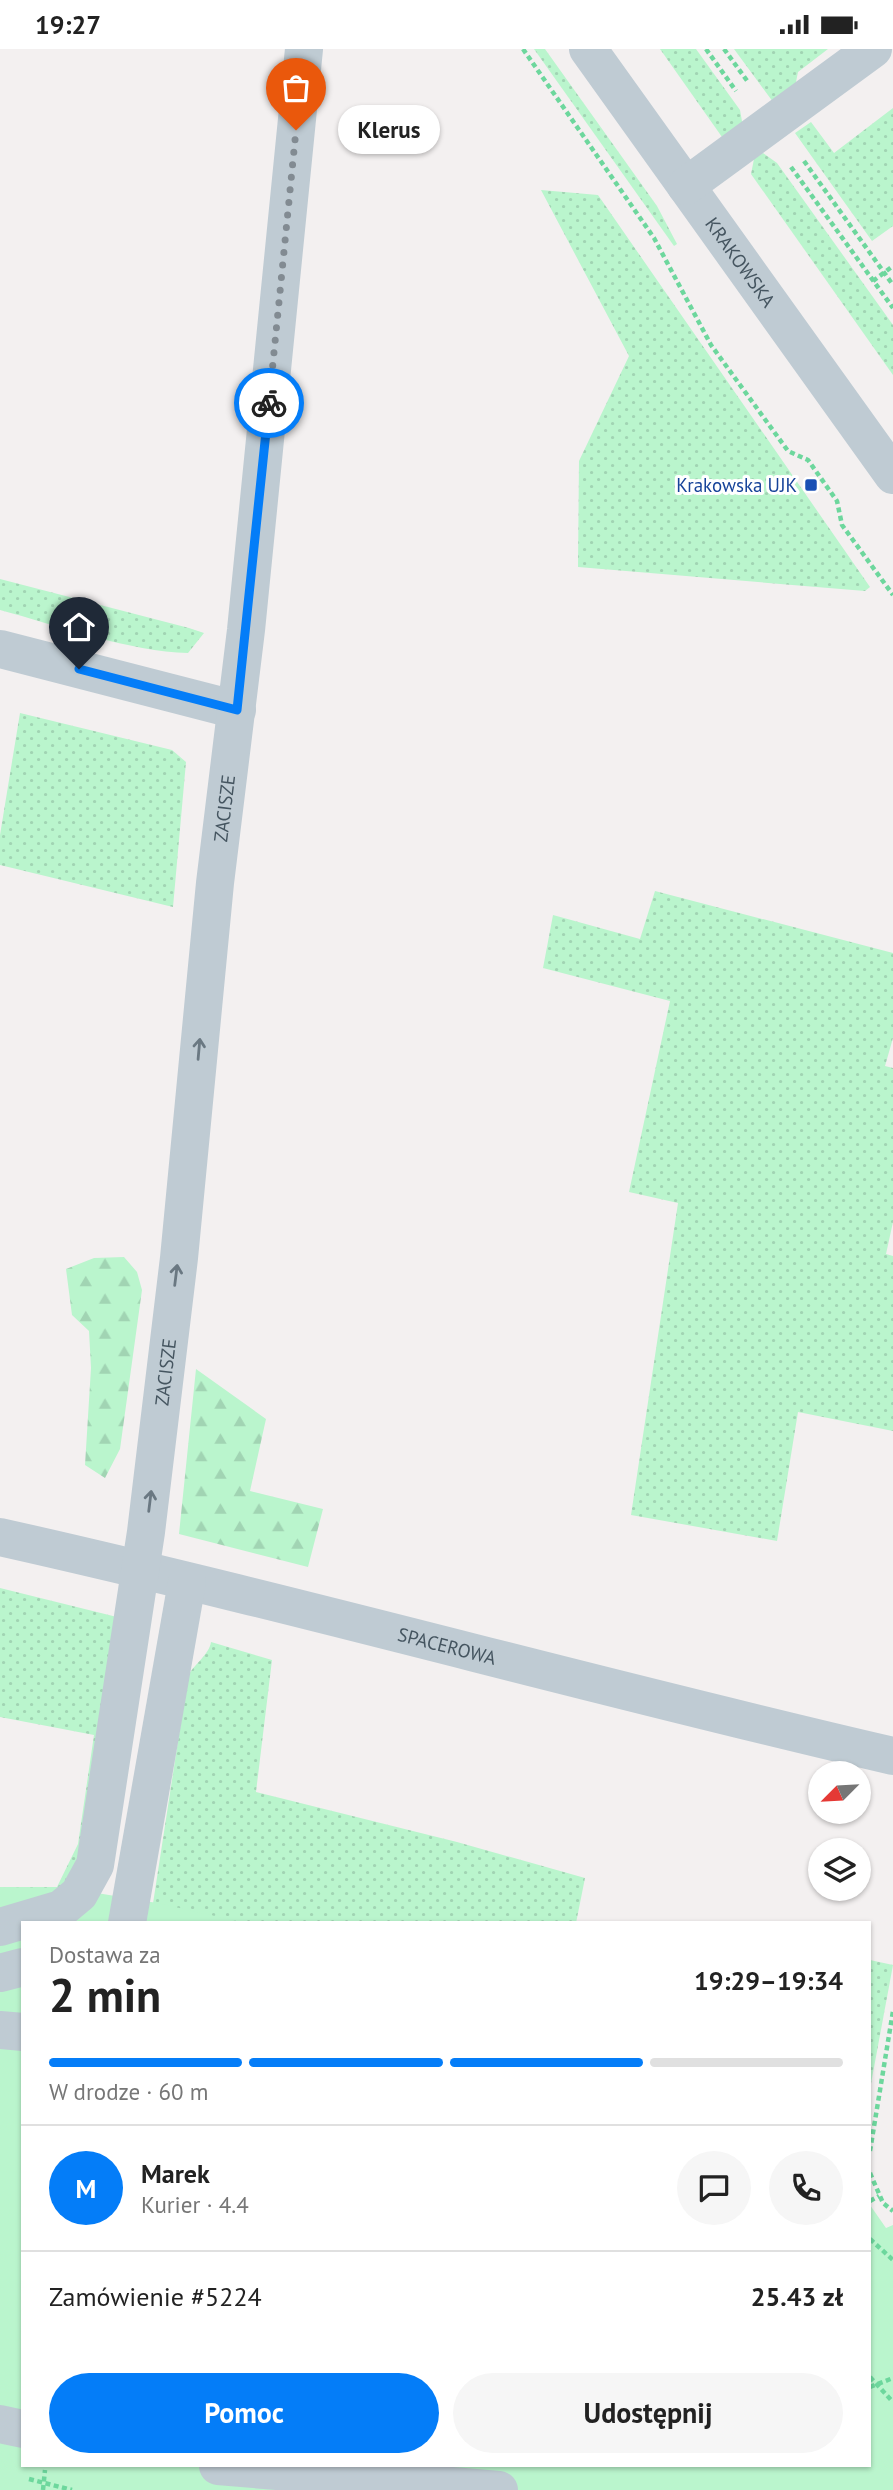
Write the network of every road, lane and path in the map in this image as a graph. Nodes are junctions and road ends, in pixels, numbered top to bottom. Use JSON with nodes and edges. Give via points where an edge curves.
{"nodes":[{"id":1,"x":304,"y":49,"type":"edge"},
{"id":2,"x":523,"y":49,"type":"edge"},
{"id":3,"x":588,"y":49,"type":"edge"},
{"id":4,"x":706,"y":49,"type":"edge"},
{"id":5,"x":873,"y":49,"type":"edge"},
{"id":6,"x":741,"y":97,"type":"dead end"},
{"id":7,"x":796,"y":149,"type":"dead end"},
{"id":8,"x":785,"y":159,"type":"dead end"},
{"id":9,"x":686,"y":186,"type":"junction"},
{"id":10,"x":893,"y":265,"type":"edge"},
{"id":11,"x":884,"y":272,"type":"junction"},
{"id":12,"x":873,"y":281,"type":"junction"},
{"id":13,"x":893,"y":285,"type":"edge"},
{"id":14,"x":893,"y":308,"type":"edge"},
{"id":15,"x":893,"y":475,"type":"edge"},
{"id":16,"x":893,"y":595,"type":"edge"},
{"id":17,"x":0,"y":649,"type":"edge"},
{"id":18,"x":237,"y":710,"type":"junction"},
{"id":19,"x":0,"y":1537,"type":"edge"},
{"id":20,"x":141,"y":1569,"type":"junction"},
{"id":21,"x":187,"y":1582,"type":"junction"},
{"id":22,"x":893,"y":1756,"type":"edge"},
{"id":23,"x":127,"y":1921,"type":"edge"},
{"id":24,"x":0,"y":1927,"type":"edge"},
{"id":25,"x":21,"y":1968,"type":"edge"},
{"id":26,"x":0,"y":1973,"type":"edge"},
{"id":27,"x":893,"y":2011,"type":"edge"},
{"id":28,"x":0,"y":2030,"type":"edge"},
{"id":29,"x":21,"y":2032,"type":"edge"},
{"id":30,"x":871,"y":2145,"type":"edge"},
{"id":31,"x":871,"y":2176,"type":"edge"},
{"id":32,"x":879,"y":2196,"type":"junction"},
{"id":33,"x":871,"y":2200,"type":"edge"},
{"id":34,"x":893,"y":2211,"type":"edge"},
{"id":35,"x":871,"y":2240,"type":"edge"},
{"id":36,"x":893,"y":2260,"type":"edge"},
{"id":37,"x":871,"y":2378,"type":"edge"},
{"id":38,"x":893,"y":2378,"type":"edge"},
{"id":39,"x":877,"y":2384,"type":"junction"},
{"id":40,"x":871,"y":2387,"type":"edge"},
{"id":41,"x":893,"y":2402,"type":"edge"},
{"id":42,"x":0,"y":2424,"type":"edge"},
{"id":43,"x":21,"y":2429,"type":"edge"},
{"id":44,"x":46,"y":2467,"type":"edge"},
{"id":45,"x":230,"y":2467,"type":"edge"},
{"id":46,"x":44,"y":2483,"type":"junction"},
{"id":47,"x":43,"y":2490,"type":"edge"},
{"id":48,"x":72,"y":2490,"type":"edge"},
{"id":49,"x":499,"y":2490,"type":"edge"}],
"edges":[{"from":1,"to":18,"type":"street","name":"ZACISZE"},
{"from":2,"to":16,"type":"path","via":[[654,238],[711,345],[788,451],[808,460],[837,501],[842,525]]},
{"from":3,"to":9,"type":"street","name":"KRAKOWSKA"},
{"from":4,"to":6,"type":"path"},
{"from":5,"to":9,"type":"street"},
{"from":7,"to":11,"type":"path"},
{"from":8,"to":12,"type":"path"},
{"from":9,"to":15,"type":"street","name":"KRAKOWSKA"},
{"from":10,"to":11,"type":"path"},
{"from":11,"to":12,"type":"path"},
{"from":11,"to":13,"type":"path"},
{"from":12,"to":14,"type":"path"},
{"from":17,"to":18,"type":"street"},
{"from":20,"to":18,"type":"street","name":"ZACISZE","one_way":true},
{"from":19,"to":20,"type":"street","name":"SPACEROWA"},
{"from":20,"to":21,"type":"street","name":"SPACEROWA"},
{"from":20,"to":24,"type":"street","name":"ZACISZE","via":[[95,1865],[79,1894],[61,1909]]},
{"from":21,"to":22,"type":"street","name":"SPACEROWA","via":[[671,1705]]},
{"from":21,"to":23,"type":"street"},
{"from":25,"to":26,"type":"street"},
{"from":27,"to":30,"type":"path"},
{"from":28,"to":29,"type":"street"},
{"from":31,"to":32,"type":"path"},
{"from":32,"to":33,"type":"path"},
{"from":32,"to":34,"type":"path"},
{"from":35,"to":36,"type":"path"},
{"from":37,"to":39,"type":"path"},
{"from":38,"to":39,"type":"path"},
{"from":39,"to":40,"type":"path"},
{"from":39,"to":41,"type":"path"},
{"from":42,"to":43,"type":"street"},
{"from":44,"to":46,"type":"path"},
{"from":45,"to":49,"type":"street"},
{"from":46,"to":47,"type":"path"},
{"from":46,"to":48,"type":"path"}]}
